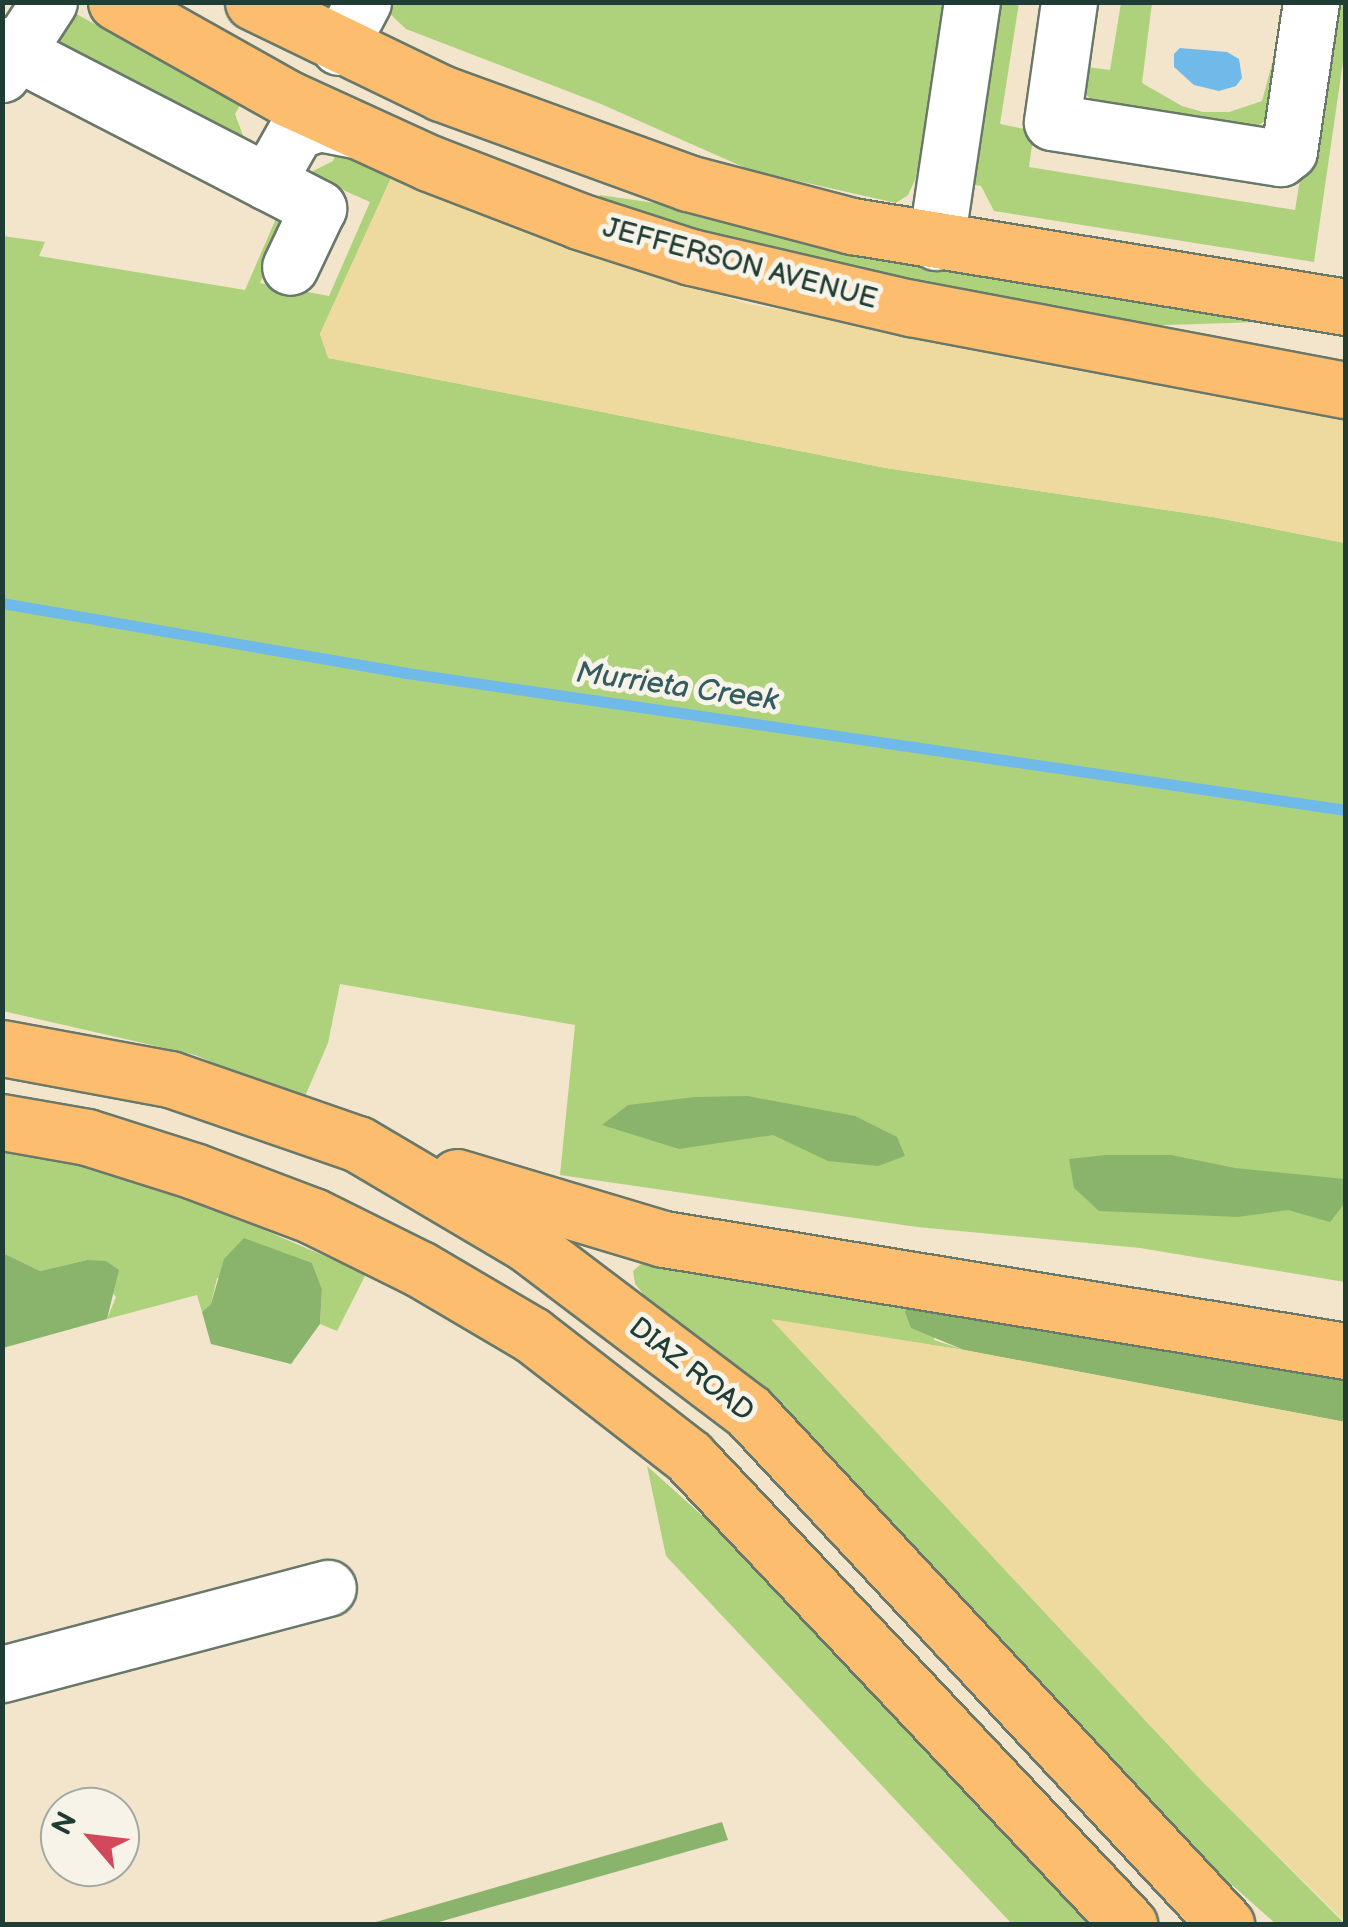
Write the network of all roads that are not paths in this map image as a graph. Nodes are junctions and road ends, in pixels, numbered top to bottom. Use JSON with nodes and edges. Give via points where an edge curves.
{"nodes":[{"id":1,"x":49,"y":2,"type":"edge"},
{"id":2,"x":116,"y":2,"type":"edge"},
{"id":3,"x":181,"y":2,"type":"edge"},
{"id":4,"x":972,"y":2,"type":"edge"},
{"id":5,"x":1069,"y":2,"type":"edge"},
{"id":6,"x":1310,"y":2,"type":"edge"},
{"id":7,"x":310,"y":14,"type":"edge"},
{"id":8,"x":7,"y":57,"type":"edge"},
{"id":9,"x":289,"y":100,"type":"junction"},
{"id":10,"x":356,"y":130,"type":"junction"},
{"id":11,"x":259,"y":177,"type":"junction"},
{"id":12,"x":688,"y":184,"type":"junction"},
{"id":13,"x":936,"y":242,"type":"junction"},
{"id":14,"x":290,"y":267,"type":"dead end"},
{"id":15,"x":1346,"y":307,"type":"edge"},
{"id":16,"x":1346,"y":390,"type":"edge"},
{"id":17,"x":2,"y":1048,"type":"edge"},
{"id":18,"x":2,"y":1122,"type":"edge"},
{"id":19,"x":358,"y":1144,"type":"junction"},
{"id":20,"x":1346,"y":1352,"type":"edge"},
{"id":21,"x":328,"y":1588,"type":"dead end"},
{"id":22,"x":2,"y":1674,"type":"edge"},
{"id":23,"x":1129,"y":1924,"type":"edge"},
{"id":24,"x":1226,"y":1924,"type":"edge"}],
"edges":[{"from":1,"to":8,"type":"lane"},
{"from":2,"to":9,"type":"main road","name":"JEFFERSON AVENUE"},
{"from":3,"to":7,"type":"main road","via":[[293,62],[328,56]]},
{"from":4,"to":13,"type":"lane"},
{"from":5,"to":6,"type":"lane","via":[[1052,122],[1280,158],[1288,151]]},
{"from":7,"to":12,"type":"main road","via":[[526,128]]},
{"from":8,"to":11,"type":"lane"},
{"from":9,"to":10,"type":"main road","name":"JEFFERSON AVENUE"},
{"from":9,"to":11,"type":"lane"},
{"from":9,"to":12,"type":"main road","via":[[298,89],[317,84],[360,86],[505,149],[590,176]]},
{"from":10,"to":11,"type":"lane","via":[[319,123],[296,131]]},
{"from":10,"to":16,"type":"main road","name":"JEFFERSON AVENUE","via":[[579,221],[690,257],[912,308]]},
{"from":11,"to":14,"type":"lane","via":[[318,208]]},
{"from":12,"to":13,"type":"main road"},
{"from":13,"to":15,"type":"main road"},
{"from":17,"to":19,"type":"main road","name":"DIAZ ROAD","via":[[170,1079]]},
{"from":18,"to":23,"type":"main road","via":[[87,1137],[312,1216],[532,1335],[689,1457]]},
{"from":19,"to":20,"type":"main road","via":[[664,1239]]},
{"from":19,"to":24,"type":"main road","name":"DIAZ ROAD","via":[[527,1244],[749,1412]]},
{"from":21,"to":22,"type":"lane"}]}
